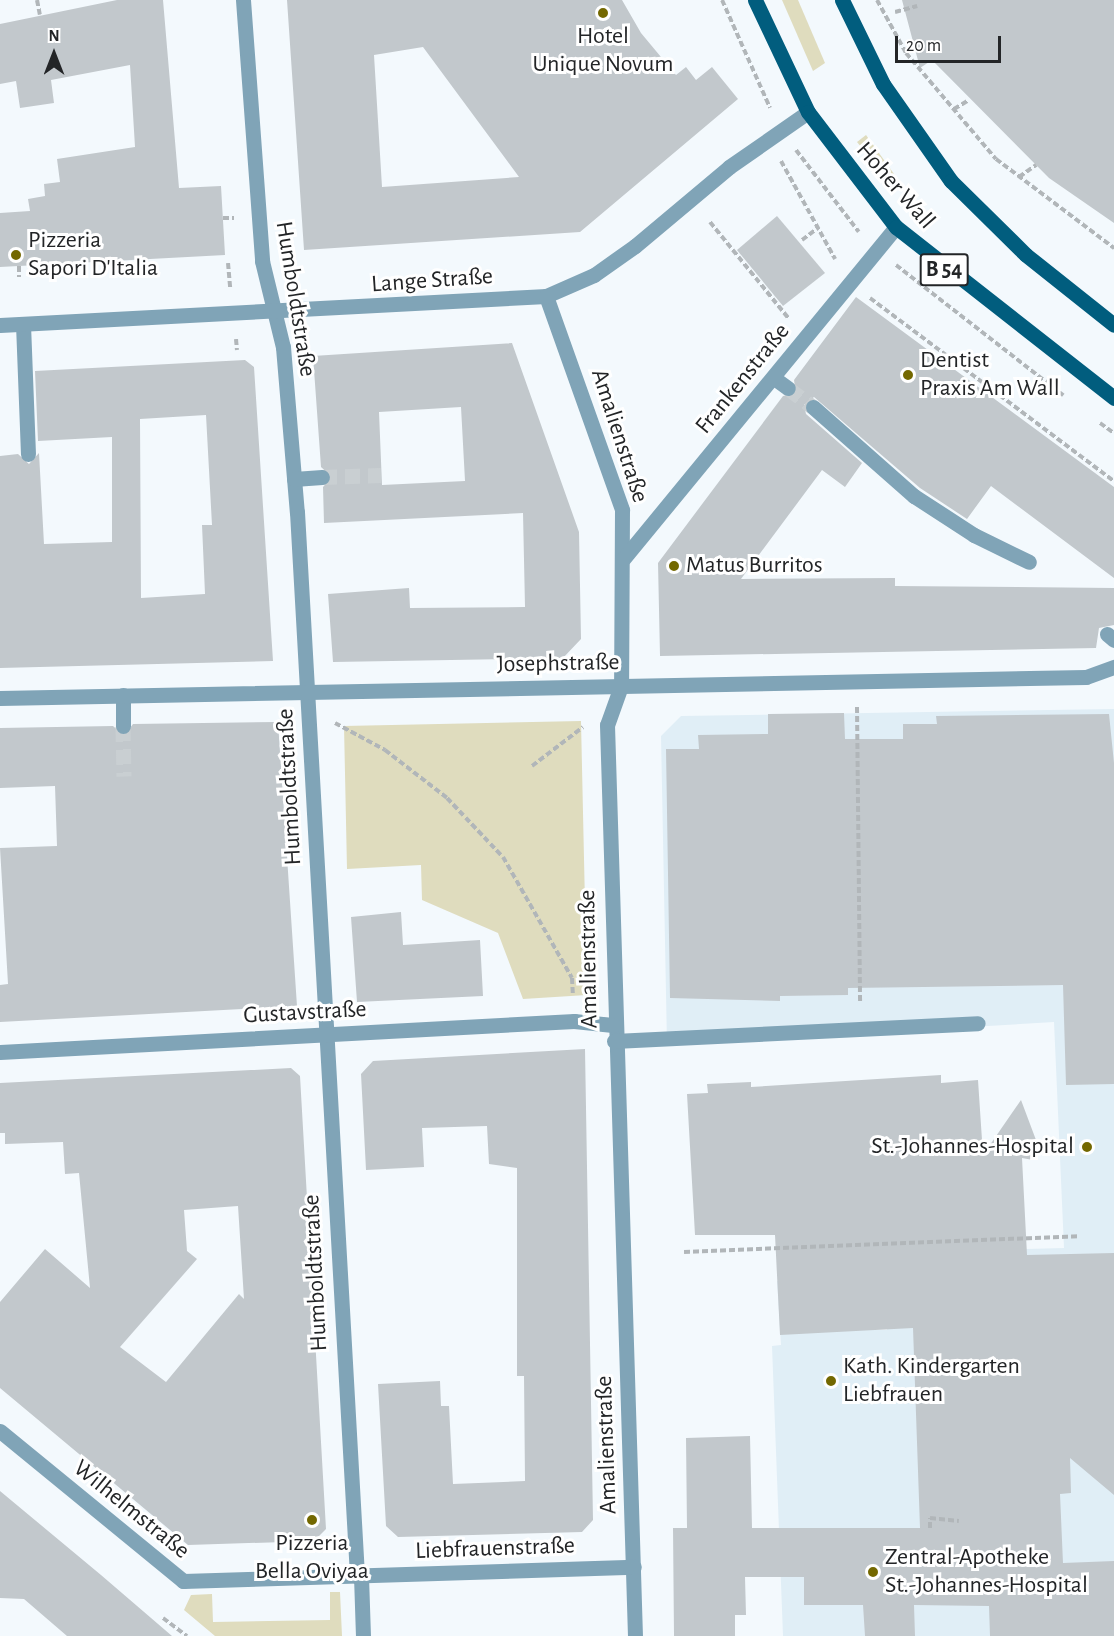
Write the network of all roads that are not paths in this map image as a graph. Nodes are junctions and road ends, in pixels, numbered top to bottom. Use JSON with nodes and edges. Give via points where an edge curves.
{"nodes":[{"id":1,"x":243,"y":0,"type":"edge"},
{"id":2,"x":755,"y":0,"type":"edge"},
{"id":3,"x":842,"y":0,"type":"edge"},
{"id":4,"x":808,"y":112,"type":"junction"},
{"id":5,"x":896,"y":227,"type":"junction"},
{"id":6,"x":546,"y":296,"type":"junction"},
{"id":7,"x":277,"y":313,"type":"junction"},
{"id":8,"x":23,"y":324,"type":"junction"},
{"id":9,"x":0,"y":325,"type":"edge"},
{"id":10,"x":1114,"y":325,"type":"edge"},
{"id":11,"x":774,"y":378,"type":"junction"},
{"id":12,"x":788,"y":388,"type":"tunnel mouth"},
{"id":13,"x":1114,"y":398,"type":"edge"},
{"id":14,"x":813,"y":407,"type":"tunnel mouth"},
{"id":15,"x":28,"y":454,"type":"dead end"},
{"id":16,"x":322,"y":477,"type":"tunnel mouth"},
{"id":17,"x":294,"y":479,"type":"junction"},
{"id":18,"x":624,"y":558,"type":"junction"},
{"id":19,"x":1029,"y":562,"type":"dead end"},
{"id":20,"x":1114,"y":667,"type":"edge"},
{"id":21,"x":621,"y":686,"type":"junction"},
{"id":22,"x":308,"y":691,"type":"junction"},
{"id":23,"x":123,"y":695,"type":"junction"},
{"id":24,"x":0,"y":698,"type":"edge"},
{"id":25,"x":123,"y":726,"type":"tunnel mouth"},
{"id":26,"x":978,"y":1023,"type":"dead end"},
{"id":27,"x":613,"y":1025,"type":"junction"},
{"id":28,"x":324,"y":1035,"type":"junction"},
{"id":29,"x":614,"y":1041,"type":"junction"},
{"id":30,"x":0,"y":1052,"type":"edge"},
{"id":31,"x":0,"y":1431,"type":"edge"},
{"id":32,"x":634,"y":1567,"type":"junction"},
{"id":33,"x":359,"y":1576,"type":"junction"},
{"id":34,"x":363,"y":1636,"type":"edge"},
{"id":35,"x":634,"y":1636,"type":"edge"}],
"edges":[{"from":1,"to":7,"type":"street","name":"Humboldtstraße","via":[[262,261]]},
{"from":2,"to":4,"type":"main road","name":"Hoher Wall","number":"B 54"},
{"from":3,"to":10,"type":"main road","name":"Hoher Wall","via":[[883,84],[951,181],[1026,255]]},
{"from":4,"to":5,"type":"main road","name":"Hoher Wall","number":"B 54"},
{"from":4,"to":6,"type":"street","name":"Lange Straße","via":[[781,127],[594,275]]},
{"from":5,"to":11,"type":"street","name":"Frankenstraße"},
{"from":5,"to":13,"type":"main road","name":"Hoher Wall","number":"B 54"},
{"from":6,"to":7,"type":"street","name":"Lange Straße"},
{"from":6,"to":18,"type":"street","name":"Amalienstraße","via":[[622,510]]},
{"from":7,"to":8,"type":"street","name":"Lange Straße"},
{"from":7,"to":17,"type":"street","name":"Humboldtstraße"},
{"from":8,"to":9,"type":"street","name":"Lange Straße"},
{"from":8,"to":15,"type":"street"},
{"from":11,"to":12,"type":"street"},
{"from":11,"to":18,"type":"street","name":"Frankenstraße"},
{"from":14,"to":19,"type":"street","via":[[912,498]]},
{"from":16,"to":17,"type":"street"},
{"from":17,"to":22,"type":"street","name":"Humboldtstraße"},
{"from":18,"to":21,"type":"street","name":"Amalienstraße"},
{"from":20,"to":21,"type":"street","name":"Josephstraße","via":[[1086,678]]},
{"from":21,"to":22,"type":"street","name":"Josephstraße"},
{"from":21,"to":27,"type":"street","name":"Amalienstraße","via":[[607,725]]},
{"from":22,"to":23,"type":"street","name":"Josephstraße"},
{"from":22,"to":28,"type":"street","name":"Humboldtstraße"},
{"from":23,"to":24,"type":"street","name":"Josephstraße"},
{"from":23,"to":25,"type":"street"},
{"from":26,"to":29,"type":"street"},
{"from":27,"to":28,"type":"street","name":"Gustavstraße","via":[[574,1021]]},
{"from":27,"to":29,"type":"street","name":"Amalienstraße"},
{"from":28,"to":30,"type":"street","name":"Gustavstraße"},
{"from":28,"to":33,"type":"street","name":"Humboldtstraße"},
{"from":29,"to":32,"type":"street","name":"Amalienstraße"},
{"from":31,"to":33,"type":"street","name":"Wilhelmstraße","via":[[183,1581]]},
{"from":32,"to":33,"type":"street","name":"Liebfrauenstraße"},
{"from":32,"to":35,"type":"street","name":"Amalienstraße"},
{"from":33,"to":34,"type":"street","name":"Humboldtstraße"}]}
